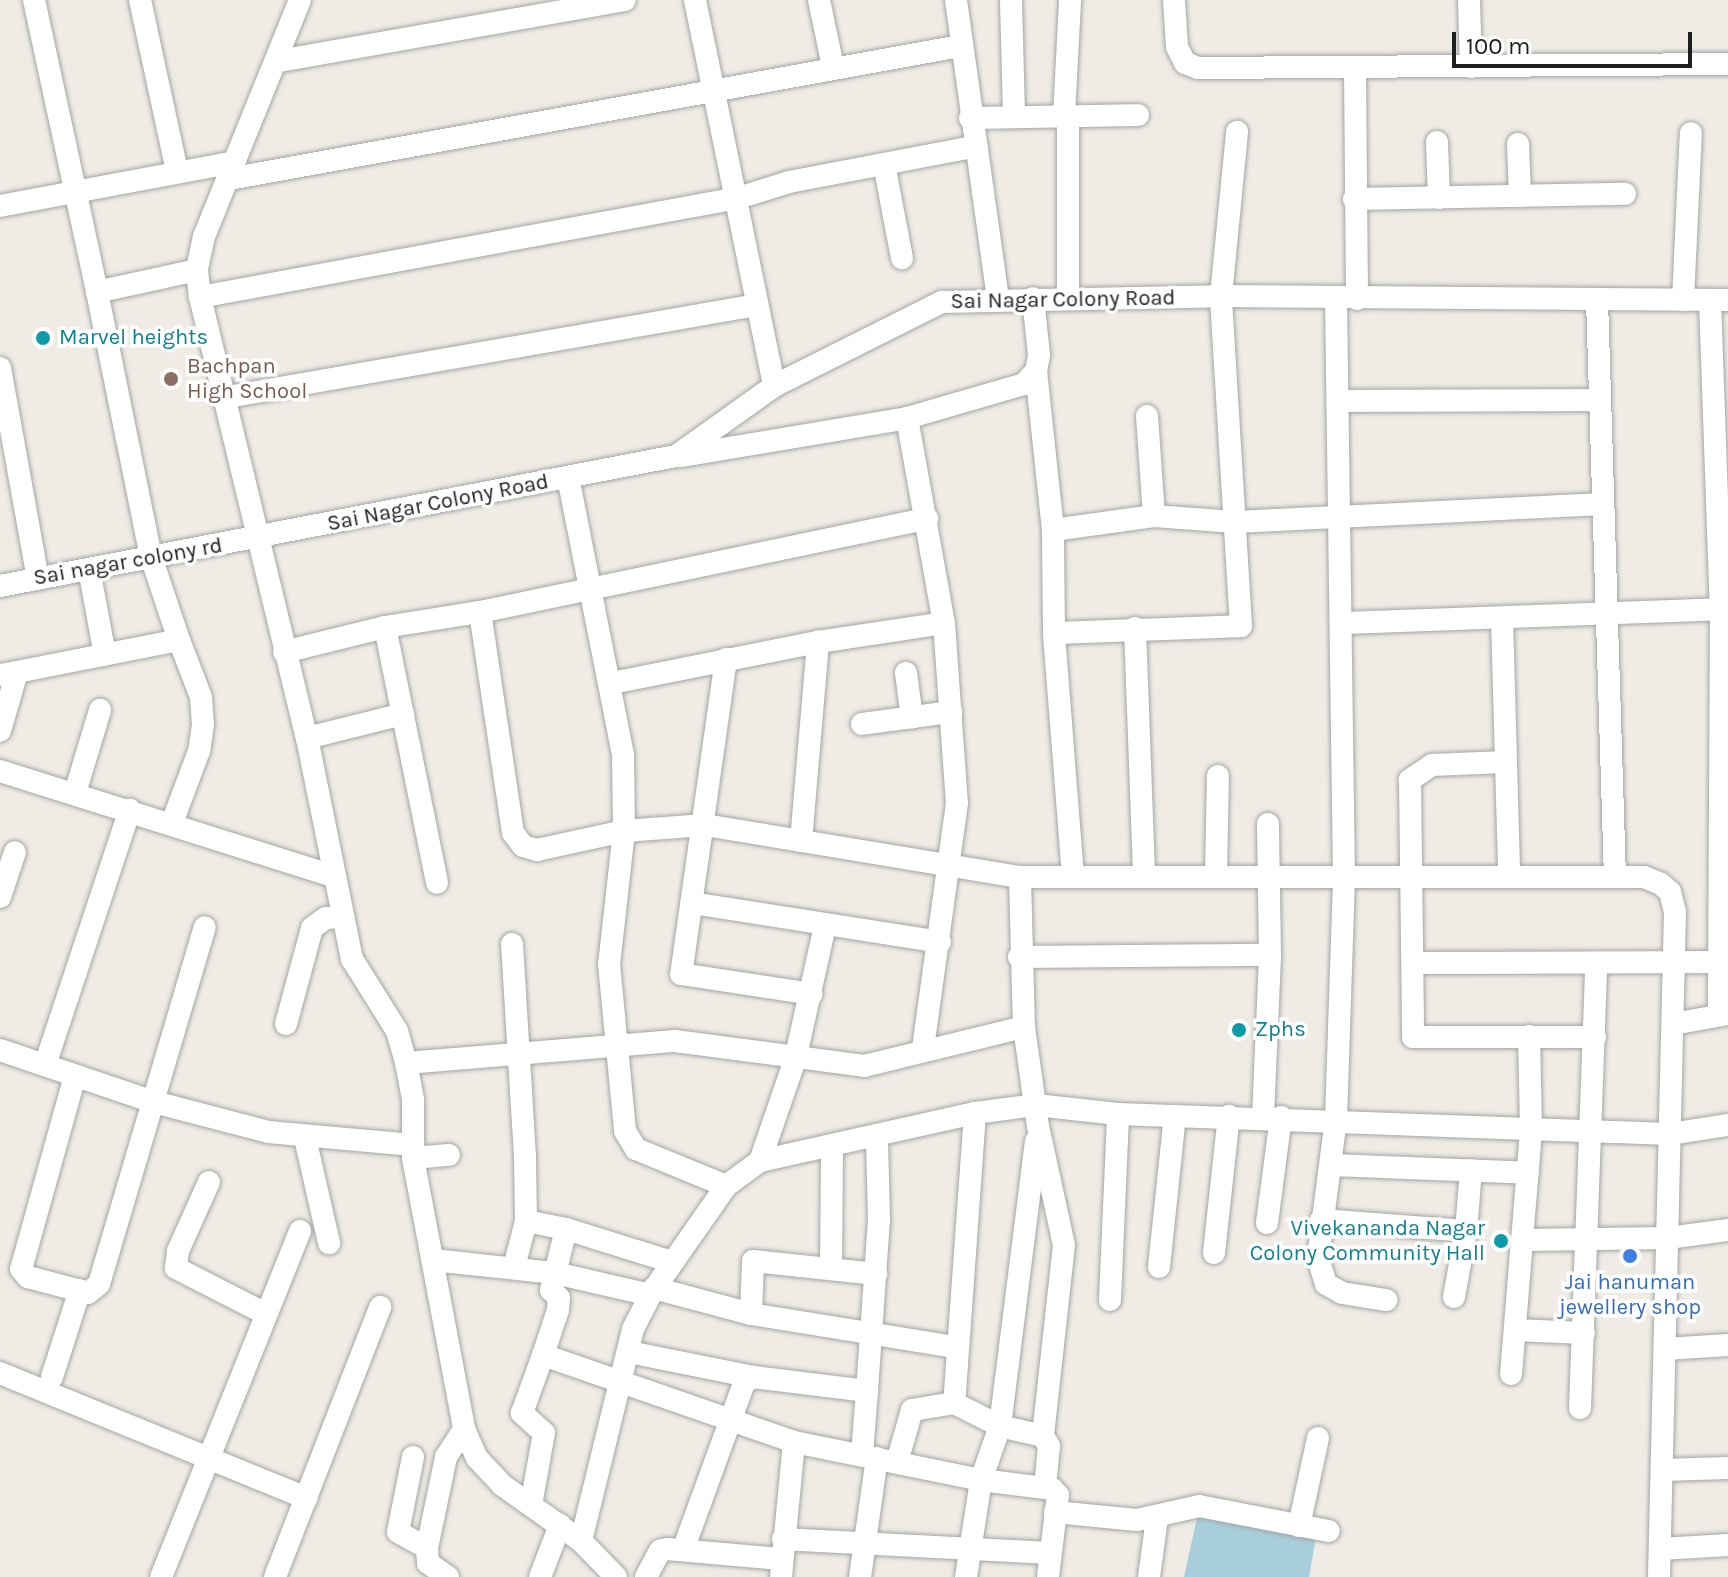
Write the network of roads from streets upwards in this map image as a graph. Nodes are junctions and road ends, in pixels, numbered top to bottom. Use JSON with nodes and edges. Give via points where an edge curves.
{"nodes":[{"id":1,"x":34,"y":0,"type":"edge"},
{"id":2,"x":140,"y":0,"type":"edge"},
{"id":3,"x":300,"y":0,"type":"edge"},
{"id":4,"x":625,"y":0,"type":"edge"},
{"id":5,"x":695,"y":0,"type":"edge"},
{"id":6,"x":819,"y":0,"type":"edge"},
{"id":7,"x":956,"y":0,"type":"edge"},
{"id":8,"x":1011,"y":0,"type":"edge"},
{"id":9,"x":1070,"y":0,"type":"edge"},
{"id":10,"x":1174,"y":0,"type":"edge"},
{"id":11,"x":1469,"y":0,"type":"edge"},
{"id":12,"x":960,"y":46,"type":"junction"},
{"id":13,"x":279,"y":61,"type":"junction"},
{"id":14,"x":1728,"y":64,"type":"edge"},
{"id":15,"x":833,"y":67,"type":"junction"},
{"id":16,"x":1355,"y":67,"type":"junction"},
{"id":17,"x":1471,"y":67,"type":"junction"},
{"id":18,"x":714,"y":93,"type":"junction"},
{"id":19,"x":1138,"y":115,"type":"dead end"},
{"id":20,"x":1014,"y":116,"type":"junction"},
{"id":21,"x":1066,"y":116,"type":"junction"},
{"id":22,"x":970,"y":118,"type":"junction"},
{"id":23,"x":1237,"y":132,"type":"dead end"},
{"id":24,"x":1691,"y":133,"type":"dead end"},
{"id":25,"x":1437,"y":142,"type":"dead end"},
{"id":26,"x":1518,"y":144,"type":"dead end"},
{"id":27,"x":977,"y":146,"type":"junction"},
{"id":28,"x":884,"y":164,"type":"junction"},
{"id":29,"x":232,"y":170,"type":"junction"},
{"id":30,"x":177,"y":171,"type":"junction"},
{"id":31,"x":75,"y":191,"type":"junction"},
{"id":32,"x":1625,"y":194,"type":"dead end"},
{"id":33,"x":1520,"y":196,"type":"junction"},
{"id":34,"x":738,"y":198,"type":"junction"},
{"id":35,"x":1439,"y":198,"type":"junction"},
{"id":36,"x":1354,"y":199,"type":"junction"},
{"id":37,"x":0,"y":206,"type":"edge"},
{"id":38,"x":902,"y":258,"type":"dead end"},
{"id":39,"x":197,"y":270,"type":"junction"},
{"id":40,"x":97,"y":292,"type":"junction"},
{"id":41,"x":1221,"y":296,"type":"junction"},
{"id":42,"x":200,"y":297,"type":"junction"},
{"id":43,"x":1033,"y":298,"type":"junction"},
{"id":44,"x":1346,"y":298,"type":"junction"},
{"id":45,"x":1068,"y":299,"type":"junction"},
{"id":46,"x":1597,"y":299,"type":"junction"},
{"id":47,"x":998,"y":300,"type":"junction"},
{"id":48,"x":1683,"y":300,"type":"junction"},
{"id":49,"x":1719,"y":300,"type":"edge"},
{"id":50,"x":757,"y":305,"type":"junction"},
{"id":51,"x":0,"y":368,"type":"edge"},
{"id":52,"x":1036,"y":371,"type":"junction"},
{"id":53,"x":774,"y":386,"type":"junction"},
{"id":54,"x":222,"y":398,"type":"junction"},
{"id":55,"x":1599,"y":400,"type":"junction"},
{"id":56,"x":1339,"y":401,"type":"junction"},
{"id":57,"x":1147,"y":416,"type":"dead end"},
{"id":58,"x":907,"y":418,"type":"junction"},
{"id":59,"x":676,"y":456,"type":"junction"},
{"id":60,"x":568,"y":477,"type":"junction"},
{"id":61,"x":1600,"y":504,"type":"junction"},
{"id":62,"x":1154,"y":516,"type":"junction"},
{"id":63,"x":1341,"y":518,"type":"junction"},
{"id":64,"x":927,"y":519,"type":"junction"},
{"id":65,"x":1235,"y":522,"type":"junction"},
{"id":66,"x":1053,"y":530,"type":"junction"},
{"id":67,"x":257,"y":539,"type":"junction"},
{"id":68,"x":151,"y":557,"type":"junction"},
{"id":69,"x":89,"y":569,"type":"junction"},
{"id":70,"x":38,"y":579,"type":"junction"},
{"id":71,"x":0,"y":586,"type":"edge"},
{"id":72,"x":591,"y":589,"type":"junction"},
{"id":73,"x":1724,"y":610,"type":"edge"},
{"id":74,"x":480,"y":612,"type":"junction"},
{"id":75,"x":1607,"y":614,"type":"junction"},
{"id":76,"x":1502,"y":618,"type":"junction"},
{"id":77,"x":944,"y":623,"type":"junction"},
{"id":78,"x":1343,"y":623,"type":"junction"},
{"id":79,"x":385,"y":627,"type":"junction"},
{"id":80,"x":1135,"y":628,"type":"junction"},
{"id":81,"x":1054,"y":633,"type":"junction"},
{"id":82,"x":179,"y":640,"type":"junction"},
{"id":83,"x":818,"y":642,"type":"junction"},
{"id":84,"x":284,"y":652,"type":"junction"},
{"id":85,"x":105,"y":655,"type":"junction"},
{"id":86,"x":726,"y":659,"type":"junction"},
{"id":87,"x":9,"y":673,"type":"edge"},
{"id":88,"x":906,"y":673,"type":"dead end"},
{"id":89,"x":612,"y":683,"type":"junction"},
{"id":90,"x":100,"y":710,"type":"dead end"},
{"id":91,"x":951,"y":712,"type":"junction"},
{"id":92,"x":403,"y":714,"type":"junction"},
{"id":93,"x":912,"y":718,"type":"junction"},
{"id":94,"x":862,"y":724,"type":"dead end"},
{"id":95,"x":0,"y":731,"type":"edge"},
{"id":96,"x":307,"y":738,"type":"junction"},
{"id":97,"x":1504,"y":762,"type":"junction"},
{"id":98,"x":0,"y":771,"type":"edge"},
{"id":99,"x":1218,"y":776,"type":"dead end"},
{"id":100,"x":75,"y":793,"type":"junction"},
{"id":101,"x":130,"y":810,"type":"junction"},
{"id":102,"x":172,"y":823,"type":"junction"},
{"id":103,"x":1268,"y":824,"type":"dead end"},
{"id":104,"x":705,"y":825,"type":"junction"},
{"id":105,"x":624,"y":831,"type":"junction"},
{"id":106,"x":801,"y":841,"type":"junction"},
{"id":107,"x":15,"y":852,"type":"dead end"},
{"id":108,"x":951,"y":869,"type":"junction"},
{"id":109,"x":1269,"y":875,"type":"junction"},
{"id":110,"x":334,"y":876,"type":"junction"},
{"id":111,"x":1073,"y":876,"type":"junction"},
{"id":112,"x":1216,"y":876,"type":"junction"},
{"id":113,"x":1509,"y":876,"type":"junction"},
{"id":114,"x":1020,"y":877,"type":"junction"},
{"id":115,"x":1144,"y":877,"type":"junction"},
{"id":116,"x":1615,"y":877,"type":"junction"},
{"id":117,"x":1344,"y":879,"type":"junction"},
{"id":118,"x":1409,"y":879,"type":"junction"},
{"id":119,"x":437,"y":883,"type":"dead end"},
{"id":120,"x":0,"y":897,"type":"edge"},
{"id":121,"x":692,"y":903,"type":"junction"},
{"id":122,"x":343,"y":917,"type":"junction"},
{"id":123,"x":825,"y":926,"type":"junction"},
{"id":124,"x":205,"y":927,"type":"dead end"},
{"id":125,"x":940,"y":942,"type":"junction"},
{"id":126,"x":512,"y":944,"type":"dead end"},
{"id":127,"x":1270,"y":955,"type":"junction"},
{"id":128,"x":1019,"y":957,"type":"junction"},
{"id":129,"x":1719,"y":962,"type":"junction"},
{"id":130,"x":1414,"y":963,"type":"junction"},
{"id":131,"x":1596,"y":963,"type":"junction"},
{"id":132,"x":1674,"y":964,"type":"junction"},
{"id":133,"x":811,"y":994,"type":"junction"},
{"id":134,"x":1724,"y":1014,"type":"edge"},
{"id":135,"x":286,"y":1024,"type":"dead end"},
{"id":136,"x":1673,"y":1024,"type":"junction"},
{"id":137,"x":1024,"y":1027,"type":"junction"},
{"id":138,"x":1529,"y":1036,"type":"junction"},
{"id":139,"x":1595,"y":1037,"type":"junction"},
{"id":140,"x":618,"y":1047,"type":"junction"},
{"id":141,"x":923,"y":1048,"type":"junction"},
{"id":142,"x":0,"y":1050,"type":"edge"},
{"id":143,"x":518,"y":1057,"type":"junction"},
{"id":144,"x":795,"y":1060,"type":"junction"},
{"id":145,"x":406,"y":1063,"type":"junction"},
{"id":146,"x":45,"y":1065,"type":"junction"},
{"id":147,"x":75,"y":1076,"type":"junction"},
{"id":148,"x":154,"y":1102,"type":"junction"},
{"id":149,"x":975,"y":1113,"type":"junction"},
{"id":150,"x":1118,"y":1114,"type":"junction"},
{"id":151,"x":1037,"y":1116,"type":"junction"},
{"id":152,"x":1175,"y":1116,"type":"junction"},
{"id":153,"x":1229,"y":1116,"type":"junction"},
{"id":154,"x":1272,"y":1117,"type":"junction"},
{"id":155,"x":1336,"y":1119,"type":"junction"},
{"id":156,"x":1728,"y":1125,"type":"edge"},
{"id":157,"x":1531,"y":1129,"type":"junction"},
{"id":158,"x":1593,"y":1130,"type":"junction"},
{"id":159,"x":1670,"y":1134,"type":"junction"},
{"id":160,"x":305,"y":1138,"type":"junction"},
{"id":161,"x":877,"y":1139,"type":"junction"},
{"id":162,"x":832,"y":1147,"type":"junction"},
{"id":163,"x":413,"y":1151,"type":"junction"},
{"id":164,"x":449,"y":1155,"type":"dead end"},
{"id":165,"x":760,"y":1161,"type":"junction"},
{"id":166,"x":1332,"y":1165,"type":"junction"},
{"id":167,"x":1471,"y":1170,"type":"junction"},
{"id":168,"x":1528,"y":1173,"type":"junction"},
{"id":169,"x":209,"y":1182,"type":"dead end"},
{"id":170,"x":726,"y":1186,"type":"junction"},
{"id":171,"x":1321,"y":1220,"type":"junction"},
{"id":172,"x":526,"y":1221,"type":"junction"},
{"id":173,"x":1267,"y":1223,"type":"dead end"},
{"id":174,"x":566,"y":1229,"type":"junction"},
{"id":175,"x":1728,"y":1230,"type":"edge"},
{"id":176,"x":300,"y":1231,"type":"dead end"},
{"id":177,"x":1466,"y":1231,"type":"junction"},
{"id":178,"x":1668,"y":1238,"type":"junction"},
{"id":179,"x":1524,"y":1240,"type":"junction"},
{"id":180,"x":1588,"y":1240,"type":"junction"},
{"id":181,"x":329,"y":1243,"type":"dead end"},
{"id":182,"x":1214,"y":1253,"type":"dead end"},
{"id":183,"x":433,"y":1260,"type":"junction"},
{"id":184,"x":672,"y":1262,"type":"junction"},
{"id":185,"x":514,"y":1267,"type":"junction"},
{"id":186,"x":1159,"y":1267,"type":"dead end"},
{"id":187,"x":831,"y":1268,"type":"junction"},
{"id":188,"x":555,"y":1273,"type":"junction"},
{"id":189,"x":876,"y":1274,"type":"junction"},
{"id":190,"x":80,"y":1290,"type":"junction"},
{"id":191,"x":652,"y":1292,"type":"junction"},
{"id":192,"x":1454,"y":1297,"type":"dead end"},
{"id":193,"x":1110,"y":1300,"type":"dead end"},
{"id":194,"x":1386,"y":1300,"type":"dead end"},
{"id":195,"x":380,"y":1307,"type":"dead end"},
{"id":196,"x":266,"y":1314,"type":"junction"},
{"id":197,"x":751,"y":1314,"type":"junction"},
{"id":198,"x":1515,"y":1330,"type":"junction"},
{"id":199,"x":1584,"y":1333,"type":"junction"},
{"id":200,"x":870,"y":1337,"type":"junction"},
{"id":201,"x":1728,"y":1345,"type":"edge"},
{"id":202,"x":955,"y":1347,"type":"junction"},
{"id":203,"x":1665,"y":1349,"type":"junction"},
{"id":204,"x":629,"y":1352,"type":"junction"},
{"id":205,"x":543,"y":1355,"type":"junction"},
{"id":206,"x":0,"y":1373,"type":"edge"},
{"id":207,"x":1511,"y":1374,"type":"dead end"},
{"id":208,"x":52,"y":1377,"type":"dead end"},
{"id":209,"x":753,"y":1377,"type":"junction"},
{"id":210,"x":623,"y":1384,"type":"junction"},
{"id":211,"x":867,"y":1391,"type":"junction"},
{"id":212,"x":954,"y":1403,"type":"junction"},
{"id":213,"x":1580,"y":1408,"type":"dead end"},
{"id":214,"x":730,"y":1424,"type":"junction"},
{"id":215,"x":1000,"y":1426,"type":"junction"},
{"id":216,"x":464,"y":1429,"type":"junction"},
{"id":217,"x":1043,"y":1436,"type":"junction"},
{"id":218,"x":1318,"y":1438,"type":"dead end"},
{"id":219,"x":794,"y":1442,"type":"junction"},
{"id":220,"x":413,"y":1457,"type":"dead end"},
{"id":221,"x":208,"y":1458,"type":"junction"},
{"id":222,"x":879,"y":1458,"type":"junction"},
{"id":223,"x":1728,"y":1468,"type":"edge"},
{"id":224,"x":1662,"y":1470,"type":"junction"},
{"id":225,"x":981,"y":1480,"type":"junction"},
{"id":226,"x":1045,"y":1487,"type":"junction"},
{"id":227,"x":306,"y":1498,"type":"junction"},
{"id":228,"x":531,"y":1505,"type":"junction"},
{"id":229,"x":1055,"y":1512,"type":"junction"},
{"id":230,"x":1157,"y":1518,"type":"junction"},
{"id":231,"x":560,"y":1525,"type":"junction"},
{"id":232,"x":1299,"y":1526,"type":"junction"},
{"id":233,"x":1329,"y":1531,"type":"dead end"},
{"id":234,"x":581,"y":1541,"type":"junction"},
{"id":235,"x":861,"y":1542,"type":"junction"},
{"id":236,"x":1728,"y":1545,"type":"edge"},
{"id":237,"x":969,"y":1547,"type":"junction"},
{"id":238,"x":427,"y":1548,"type":"junction"},
{"id":239,"x":1660,"y":1549,"type":"junction"},
{"id":240,"x":683,"y":1550,"type":"junction"},
{"id":241,"x":1049,"y":1553,"type":"junction"},
{"id":242,"x":782,"y":1558,"type":"edge"},
{"id":243,"x":161,"y":1577,"type":"edge"},
{"id":244,"x":275,"y":1577,"type":"edge"},
{"id":245,"x":448,"y":1577,"type":"edge"},
{"id":246,"x":540,"y":1577,"type":"edge"},
{"id":247,"x":616,"y":1577,"type":"edge"},
{"id":248,"x":646,"y":1577,"type":"edge"},
{"id":249,"x":860,"y":1577,"type":"edge"},
{"id":250,"x":966,"y":1577,"type":"edge"},
{"id":251,"x":1048,"y":1577,"type":"edge"},
{"id":252,"x":1149,"y":1577,"type":"edge"},
{"id":253,"x":1659,"y":1577,"type":"edge"}],
"edges":[{"from":1,"to":31,"type":"street"},
{"from":2,"to":30,"type":"street"},
{"from":3,"to":13,"type":"street"},
{"from":4,"to":13,"type":"street"},
{"from":5,"to":18,"type":"street"},
{"from":6,"to":15,"type":"street"},
{"from":7,"to":12,"type":"street"},
{"from":8,"to":20,"type":"street"},
{"from":9,"to":21,"type":"street"},
{"from":10,"to":16,"type":"street","via":[[1177,47],[1185,63],[1198,68]]},
{"from":11,"to":17,"type":"street"},
{"from":12,"to":15,"type":"street"},
{"from":12,"to":22,"type":"street"},
{"from":13,"to":29,"type":"street"},
{"from":14,"to":17,"type":"street"},
{"from":15,"to":18,"type":"street"},
{"from":16,"to":17,"type":"street"},
{"from":16,"to":36,"type":"street"},
{"from":18,"to":29,"type":"street"},
{"from":18,"to":34,"type":"street"},
{"from":19,"to":21,"type":"street"},
{"from":20,"to":21,"type":"street"},
{"from":20,"to":22,"type":"street"},
{"from":21,"to":45,"type":"street"},
{"from":22,"to":27,"type":"street"},
{"from":23,"to":41,"type":"street"},
{"from":24,"to":48,"type":"street"},
{"from":25,"to":35,"type":"street"},
{"from":26,"to":33,"type":"street"},
{"from":27,"to":28,"type":"street"},
{"from":27,"to":47,"type":"street"},
{"from":28,"to":34,"type":"street","via":[[789,182]]},
{"from":28,"to":38,"type":"street"},
{"from":29,"to":30,"type":"street"},
{"from":29,"to":39,"type":"street","via":[[204,236]]},
{"from":30,"to":31,"type":"street"},
{"from":31,"to":37,"type":"street"},
{"from":31,"to":40,"type":"street"},
{"from":32,"to":33,"type":"street"},
{"from":33,"to":35,"type":"street"},
{"from":34,"to":42,"type":"street"},
{"from":34,"to":50,"type":"street"},
{"from":35,"to":36,"type":"street"},
{"from":36,"to":44,"type":"street"},
{"from":39,"to":40,"type":"street"},
{"from":39,"to":42,"type":"street"},
{"from":40,"to":68,"type":"street"},
{"from":41,"to":44,"type":"street","name":"Sai Nagar Colony Road"},
{"from":41,"to":45,"type":"street","name":"Sai Nagar Colony Road"},
{"from":41,"to":65,"type":"street"},
{"from":42,"to":54,"type":"street"},
{"from":43,"to":45,"type":"street","name":"Sai Nagar Colony Road"},
{"from":43,"to":47,"type":"street","name":"Sai Nagar Colony Road"},
{"from":43,"to":52,"type":"street"},
{"from":44,"to":46,"type":"street","name":"Sai Nagar Colony Road"},
{"from":44,"to":56,"type":"street"},
{"from":46,"to":48,"type":"street","name":"Sai Nagar Colony Road"},
{"from":46,"to":55,"type":"street"},
{"from":47,"to":53,"type":"street","name":"Sai Nagar Colony Road","via":[[942,302]]},
{"from":48,"to":49,"type":"street","name":"Sai Nagar Colony Road"},
{"from":49,"to":73,"type":"street"},
{"from":50,"to":53,"type":"street"},
{"from":50,"to":54,"type":"street"},
{"from":51,"to":70,"type":"street"},
{"from":52,"to":58,"type":"street","via":[[1024,384]]},
{"from":52,"to":66,"type":"street"},
{"from":53,"to":59,"type":"street","name":"Sai Nagar Colony Road"},
{"from":54,"to":67,"type":"street"},
{"from":55,"to":56,"type":"street"},
{"from":55,"to":61,"type":"street"},
{"from":56,"to":63,"type":"street"},
{"from":57,"to":62,"type":"street"},
{"from":58,"to":59,"type":"street"},
{"from":58,"to":64,"type":"street"},
{"from":59,"to":60,"type":"street","name":"Sai Nagar Colony Road"},
{"from":60,"to":67,"type":"street","name":"Sai Nagar Colony Road"},
{"from":60,"to":72,"type":"street"},
{"from":61,"to":63,"type":"street"},
{"from":61,"to":75,"type":"street"},
{"from":62,"to":65,"type":"street"},
{"from":62,"to":66,"type":"street"},
{"from":63,"to":65,"type":"street"},
{"from":63,"to":78,"type":"street"},
{"from":64,"to":72,"type":"street"},
{"from":64,"to":77,"type":"street"},
{"from":65,"to":80,"type":"street","via":[[1241,626]]},
{"from":66,"to":81,"type":"street"},
{"from":67,"to":68,"type":"street","name":"Sai nagar colony rd"},
{"from":67,"to":84,"type":"street"},
{"from":68,"to":69,"type":"street","name":"Sai nagar colony rd"},
{"from":68,"to":82,"type":"street"},
{"from":69,"to":70,"type":"street","name":"Sai nagar colony rd"},
{"from":69,"to":85,"type":"street"},
{"from":70,"to":71,"type":"street","name":"Sai nagar colony rd"},
{"from":72,"to":74,"type":"street"},
{"from":72,"to":89,"type":"street"},
{"from":73,"to":75,"type":"street"},
{"from":73,"to":129,"type":"street"},
{"from":74,"to":79,"type":"street"},
{"from":74,"to":105,"type":"street","via":[[513,833],[523,846],[537,850]]},
{"from":75,"to":76,"type":"street"},
{"from":75,"to":116,"type":"street"},
{"from":76,"to":78,"type":"street"},
{"from":76,"to":97,"type":"street"},
{"from":77,"to":83,"type":"street"},
{"from":77,"to":91,"type":"street"},
{"from":78,"to":117,"type":"street"},
{"from":79,"to":84,"type":"street"},
{"from":79,"to":92,"type":"street"},
{"from":80,"to":81,"type":"street"},
{"from":80,"to":115,"type":"street"},
{"from":81,"to":111,"type":"street"},
{"from":82,"to":85,"type":"street"},
{"from":82,"to":102,"type":"street","via":[[201,697],[203,724],[199,751]]},
{"from":83,"to":86,"type":"street"},
{"from":83,"to":106,"type":"street"},
{"from":84,"to":96,"type":"street"},
{"from":85,"to":87,"type":"street"},
{"from":86,"to":89,"type":"street"},
{"from":86,"to":104,"type":"street"},
{"from":87,"to":95,"type":"street"},
{"from":88,"to":93,"type":"street"},
{"from":89,"to":105,"type":"street","via":[[623,755]]},
{"from":90,"to":100,"type":"street"},
{"from":91,"to":93,"type":"street"},
{"from":91,"to":108,"type":"street","via":[[957,803]]},
{"from":92,"to":96,"type":"street"},
{"from":92,"to":119,"type":"street"},
{"from":93,"to":94,"type":"street"},
{"from":96,"to":110,"type":"street"},
{"from":97,"to":113,"type":"street"},
{"from":97,"to":118,"type":"street","via":[[1432,765],[1413,773]]},
{"from":98,"to":100,"type":"street"},
{"from":99,"to":112,"type":"street"},
{"from":100,"to":101,"type":"street"},
{"from":101,"to":102,"type":"street"},
{"from":101,"to":146,"type":"street"},
{"from":102,"to":110,"type":"street"},
{"from":103,"to":109,"type":"street"},
{"from":104,"to":105,"type":"street"},
{"from":104,"to":106,"type":"street"},
{"from":104,"to":121,"type":"street"},
{"from":105,"to":140,"type":"street","via":[[609,964]]},
{"from":106,"to":108,"type":"street"},
{"from":107,"to":120,"type":"street"},
{"from":108,"to":114,"type":"street"},
{"from":108,"to":125,"type":"street"},
{"from":109,"to":112,"type":"street"},
{"from":109,"to":117,"type":"street"},
{"from":109,"to":127,"type":"street"},
{"from":110,"to":122,"type":"street"},
{"from":111,"to":114,"type":"street"},
{"from":111,"to":115,"type":"street"},
{"from":112,"to":115,"type":"street"},
{"from":113,"to":116,"type":"street"},
{"from":113,"to":118,"type":"street"},
{"from":114,"to":128,"type":"street"},
{"from":116,"to":132,"type":"street","via":[[1644,877],[1670,892]]},
{"from":117,"to":118,"type":"street"},
{"from":117,"to":155,"type":"street"},
{"from":118,"to":130,"type":"street"},
{"from":121,"to":123,"type":"street"},
{"from":121,"to":133,"type":"street","via":[[681,974]]},
{"from":122,"to":135,"type":"street","via":[[326,918],[312,928]]},
{"from":122,"to":145,"type":"street","via":[[352,959],[397,1031]]},
{"from":123,"to":125,"type":"street"},
{"from":123,"to":133,"type":"street"},
{"from":124,"to":148,"type":"street"},
{"from":125,"to":141,"type":"street"},
{"from":126,"to":143,"type":"street"},
{"from":127,"to":128,"type":"street"},
{"from":127,"to":154,"type":"street"},
{"from":128,"to":137,"type":"street"},
{"from":129,"to":132,"type":"street"},
{"from":129,"to":134,"type":"street"},
{"from":130,"to":131,"type":"street"},
{"from":130,"to":138,"type":"street","via":[[1413,1037]]},
{"from":131,"to":132,"type":"street"},
{"from":131,"to":139,"type":"street"},
{"from":132,"to":136,"type":"street"},
{"from":133,"to":144,"type":"street"},
{"from":134,"to":136,"type":"street"},
{"from":136,"to":159,"type":"street"},
{"from":137,"to":141,"type":"street"},
{"from":137,"to":151,"type":"street"},
{"from":138,"to":139,"type":"street"},
{"from":138,"to":157,"type":"street"},
{"from":139,"to":158,"type":"street"},
{"from":140,"to":143,"type":"street"},
{"from":140,"to":144,"type":"street","via":[[675,1041]]},
{"from":140,"to":170,"type":"street","via":[[630,1143]]},
{"from":141,"to":144,"type":"street","via":[[864,1066]]},
{"from":142,"to":146,"type":"street"},
{"from":143,"to":145,"type":"street"},
{"from":143,"to":172,"type":"street"},
{"from":144,"to":165,"type":"street"},
{"from":145,"to":163,"type":"street","via":[[413,1100]]},
{"from":146,"to":147,"type":"street"},
{"from":147,"to":148,"type":"street"},
{"from":147,"to":190,"type":"street","via":[[21,1269],[28,1277]]},
{"from":148,"to":160,"type":"street"},
{"from":148,"to":190,"type":"street","via":[[99,1284],[96,1290]]},
{"from":149,"to":151,"type":"street"},
{"from":149,"to":161,"type":"street"},
{"from":149,"to":202,"type":"street"},
{"from":150,"to":151,"type":"street"},
{"from":150,"to":152,"type":"street"},
{"from":150,"to":193,"type":"street"},
{"from":151,"to":215,"type":"street"},
{"from":151,"to":217,"type":"street","via":[[1064,1245]]},
{"from":152,"to":153,"type":"street"},
{"from":152,"to":186,"type":"street"},
{"from":153,"to":154,"type":"street"},
{"from":153,"to":182,"type":"street"},
{"from":154,"to":155,"type":"street"},
{"from":154,"to":173,"type":"street"},
{"from":155,"to":157,"type":"street"},
{"from":155,"to":166,"type":"street"},
{"from":156,"to":159,"type":"street"},
{"from":157,"to":158,"type":"street"},
{"from":157,"to":168,"type":"street"},
{"from":158,"to":159,"type":"street"},
{"from":158,"to":180,"type":"street"},
{"from":159,"to":178,"type":"street"},
{"from":160,"to":163,"type":"street"},
{"from":160,"to":181,"type":"street"},
{"from":161,"to":162,"type":"street"},
{"from":161,"to":189,"type":"street"},
{"from":162,"to":165,"type":"street"},
{"from":162,"to":187,"type":"street"},
{"from":163,"to":164,"type":"street"},
{"from":163,"to":183,"type":"street"},
{"from":165,"to":170,"type":"street"},
{"from":166,"to":167,"type":"street"},
{"from":166,"to":171,"type":"street"},
{"from":167,"to":168,"type":"street"},
{"from":167,"to":177,"type":"street"},
{"from":168,"to":179,"type":"street"},
{"from":169,"to":196,"type":"street","via":[[178,1251],[176,1268]]},
{"from":170,"to":184,"type":"street"},
{"from":171,"to":177,"type":"street"},
{"from":171,"to":194,"type":"street","via":[[1318,1258],[1326,1284],[1342,1293]]},
{"from":172,"to":174,"type":"street"},
{"from":172,"to":185,"type":"street"},
{"from":174,"to":184,"type":"street"},
{"from":174,"to":188,"type":"street"},
{"from":175,"to":178,"type":"street"},
{"from":176,"to":196,"type":"street"},
{"from":177,"to":192,"type":"street"},
{"from":178,"to":180,"type":"street"},
{"from":178,"to":203,"type":"street"},
{"from":179,"to":180,"type":"street"},
{"from":179,"to":198,"type":"street"},
{"from":180,"to":199,"type":"street"},
{"from":183,"to":185,"type":"street"},
{"from":183,"to":216,"type":"street"},
{"from":184,"to":191,"type":"street"},
{"from":185,"to":188,"type":"street"},
{"from":187,"to":189,"type":"street"},
{"from":187,"to":197,"type":"street","via":[[753,1261]]},
{"from":188,"to":191,"type":"street"},
{"from":188,"to":205,"type":"street","via":[[551,1290],[559,1298],[558,1310]]},
{"from":189,"to":200,"type":"street"},
{"from":190,"to":208,"type":"street"},
{"from":191,"to":197,"type":"street"},
{"from":191,"to":204,"type":"street","via":[[633,1329]]},
{"from":195,"to":227,"type":"street"},
{"from":196,"to":221,"type":"street"},
{"from":197,"to":200,"type":"street"},
{"from":198,"to":199,"type":"street"},
{"from":198,"to":207,"type":"street"},
{"from":199,"to":213,"type":"street"},
{"from":200,"to":202,"type":"street"},
{"from":200,"to":211,"type":"street"},
{"from":201,"to":203,"type":"street"},
{"from":202,"to":212,"type":"street"},
{"from":203,"to":224,"type":"street"},
{"from":204,"to":209,"type":"street"},
{"from":204,"to":210,"type":"street"},
{"from":205,"to":210,"type":"street"},
{"from":205,"to":228,"type":"street","via":[[522,1413],[544,1433]]},
{"from":206,"to":221,"type":"street"},
{"from":209,"to":211,"type":"street"},
{"from":209,"to":214,"type":"street","via":[[744,1383]]},
{"from":210,"to":214,"type":"street"},
{"from":210,"to":234,"type":"street"},
{"from":211,"to":222,"type":"street"},
{"from":212,"to":215,"type":"street"},
{"from":212,"to":222,"type":"street","via":[[912,1410]]},
{"from":214,"to":219,"type":"street"},
{"from":214,"to":240,"type":"street"},
{"from":215,"to":217,"type":"street"},
{"from":215,"to":225,"type":"street"},
{"from":216,"to":228,"type":"street","via":[[477,1458]]},
{"from":216,"to":238,"type":"street","via":[[446,1457]]},
{"from":217,"to":226,"type":"street","via":[[1049,1446]]},
{"from":218,"to":232,"type":"street"},
{"from":219,"to":222,"type":"street"},
{"from":219,"to":242,"type":"street"},
{"from":220,"to":238,"type":"street","via":[[398,1532]]},
{"from":221,"to":227,"type":"street"},
{"from":221,"to":243,"type":"street"},
{"from":222,"to":225,"type":"street"},
{"from":222,"to":235,"type":"street"},
{"from":223,"to":224,"type":"street"},
{"from":224,"to":239,"type":"street"},
{"from":225,"to":226,"type":"street"},
{"from":225,"to":237,"type":"street"},
{"from":226,"to":229,"type":"street","via":[[1058,1495]]},
{"from":227,"to":244,"type":"street"},
{"from":228,"to":231,"type":"street"},
{"from":229,"to":230,"type":"street","via":[[1118,1520]]},
{"from":229,"to":241,"type":"street"},
{"from":230,"to":232,"type":"street","via":[[1199,1506]]},
{"from":230,"to":252,"type":"street"},
{"from":231,"to":234,"type":"street"},
{"from":231,"to":246,"type":"street"},
{"from":232,"to":233,"type":"street"},
{"from":234,"to":247,"type":"street"},
{"from":235,"to":237,"type":"street"},
{"from":235,"to":242,"type":"street"},
{"from":235,"to":249,"type":"street"},
{"from":236,"to":239,"type":"street"},
{"from":237,"to":241,"type":"street"},
{"from":237,"to":250,"type":"street"},
{"from":238,"to":245,"type":"street","via":[[428,1563]]},
{"from":239,"to":253,"type":"street"},
{"from":240,"to":242,"type":"street"},
{"from":240,"to":248,"type":"street","via":[[660,1551]]},
{"from":241,"to":251,"type":"street"}]}
